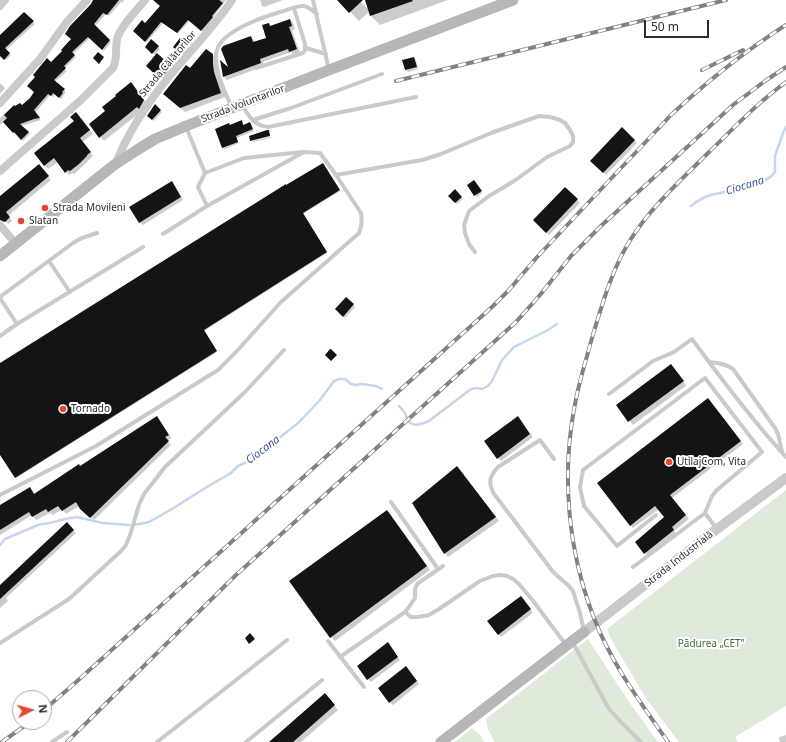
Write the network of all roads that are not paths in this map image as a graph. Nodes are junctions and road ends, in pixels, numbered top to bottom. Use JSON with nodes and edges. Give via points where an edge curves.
{"nodes":[{"id":1,"x":5,"y":0,"type":"edge"},
{"id":2,"x":87,"y":0,"type":"edge"},
{"id":3,"x":145,"y":0,"type":"edge"},
{"id":4,"x":232,"y":0,"type":"edge"},
{"id":5,"x":313,"y":0,"type":"edge"},
{"id":6,"x":513,"y":0,"type":"edge"},
{"id":7,"x":0,"y":6,"type":"edge"},
{"id":8,"x":294,"y":8,"type":"junction"},
{"id":9,"x":317,"y":14,"type":"junction"},
{"id":10,"x":306,"y":48,"type":"junction"},
{"id":11,"x":326,"y":54,"type":"junction"},
{"id":12,"x":256,"y":68,"type":"dead end"},
{"id":13,"x":329,"y":70,"type":"junction"},
{"id":14,"x":382,"y":74,"type":"dead end"},
{"id":15,"x":416,"y":97,"type":"dead end"},
{"id":16,"x":0,"y":103,"type":"edge"},
{"id":17,"x":237,"y":106,"type":"junction"},
{"id":18,"x":253,"y":120,"type":"junction"},
{"id":19,"x":186,"y":126,"type":"junction"},
{"id":20,"x":304,"y":152,"type":"junction"},
{"id":21,"x":114,"y":166,"type":"junction"},
{"id":22,"x":0,"y":171,"type":"edge"},
{"id":23,"x":205,"y":174,"type":"junction"},
{"id":24,"x":336,"y":175,"type":"junction"},
{"id":25,"x":207,"y":206,"type":"junction"},
{"id":26,"x":0,"y":225,"type":"edge"},
{"id":27,"x":97,"y":233,"type":"dead end"},
{"id":28,"x":163,"y":234,"type":"dead end"},
{"id":29,"x":16,"y":244,"type":"junction"},
{"id":30,"x":143,"y":247,"type":"dead end"},
{"id":31,"x":475,"y":252,"type":"dead end"},
{"id":32,"x":0,"y":256,"type":"edge"},
{"id":33,"x":49,"y":261,"type":"junction"},
{"id":34,"x":70,"y":292,"type":"junction"},
{"id":35,"x":0,"y":298,"type":"edge"},
{"id":36,"x":17,"y":324,"type":"junction"},
{"id":37,"x":0,"y":336,"type":"edge"},
{"id":38,"x":284,"y":350,"type":"dead end"},
{"id":39,"x":709,"y":362,"type":"junction"},
{"id":40,"x":608,"y":394,"type":"dead end"},
{"id":41,"x":782,"y":453,"type":"junction"},
{"id":42,"x":786,"y":457,"type":"edge"},
{"id":43,"x":554,"y":459,"type":"dead end"},
{"id":44,"x":786,"y":478,"type":"edge"},
{"id":45,"x":0,"y":495,"type":"edge"},
{"id":46,"x":391,"y":502,"type":"dead end"},
{"id":47,"x":705,"y":513,"type":"junction"},
{"id":48,"x":656,"y":515,"type":"dead end"},
{"id":49,"x":717,"y":529,"type":"junction"},
{"id":50,"x":443,"y":566,"type":"dead end"},
{"id":51,"x":633,"y":566,"type":"dead end"},
{"id":52,"x":438,"y":569,"type":"junction"},
{"id":53,"x":405,"y":612,"type":"junction"},
{"id":54,"x":584,"y":632,"type":"junction"},
{"id":55,"x":287,"y":640,"type":"dead end"},
{"id":56,"x":328,"y":641,"type":"dead end"},
{"id":57,"x":0,"y":643,"type":"edge"},
{"id":58,"x":569,"y":643,"type":"junction"},
{"id":59,"x":340,"y":657,"type":"junction"},
{"id":60,"x":322,"y":680,"type":"dead end"},
{"id":61,"x":364,"y":687,"type":"dead end"},
{"id":62,"x":67,"y":732,"type":"dead end"},
{"id":63,"x":52,"y":742,"type":"edge"},
{"id":64,"x":157,"y":742,"type":"edge"},
{"id":65,"x":246,"y":742,"type":"edge"},
{"id":66,"x":441,"y":742,"type":"edge"},
{"id":67,"x":641,"y":742,"type":"edge"}],
"edges":[{"from":1,"to":7,"type":"street"},
{"from":2,"to":16,"type":"street","via":[[66,23],[40,59]]},
{"from":3,"to":22,"type":"street","via":[[119,34],[113,68],[81,100]]},
{"from":4,"to":21,"type":"street","name":"Strada Călătorilor","via":[[217,22],[147,105]]},
{"from":5,"to":9,"type":"lane"},
{"from":6,"to":13,"type":"main road","name":"Strada Voluntarilor"},
{"from":8,"to":9,"type":"lane","via":[[305,6]]},
{"from":8,"to":10,"type":"lane"},
{"from":8,"to":17,"type":"lane","via":[[242,27],[220,43],[216,55],[217,68]]},
{"from":9,"to":11,"type":"lane"},
{"from":10,"to":11,"type":"lane"},
{"from":10,"to":12,"type":"lane","via":[[303,52]]},
{"from":11,"to":13,"type":"lane"},
{"from":13,"to":17,"type":"main road","name":"Strada Voluntarilor"},
{"from":14,"to":18,"type":"lane"},
{"from":15,"to":18,"type":"lane","via":[[268,127]]},
{"from":17,"to":18,"type":"lane"},
{"from":17,"to":19,"type":"main road","name":"Strada Voluntarilor"},
{"from":19,"to":21,"type":"main road","name":"Strada Voluntarilor","via":[[155,139]]},
{"from":19,"to":23,"type":"lane"},
{"from":20,"to":23,"type":"lane","via":[[244,158]]},
{"from":20,"to":24,"type":"lane","via":[[320,153]]},
{"from":20,"to":25,"type":"lane"},
{"from":21,"to":29,"type":"main road","name":"Strada Voluntarilor"},
{"from":23,"to":25,"type":"lane","via":[[198,187]]},
{"from":24,"to":31,"type":"lane","via":[[422,160],[539,116],[550,116],[565,123],[573,136],[570,146],[547,157],[469,211],[464,232]]},
{"from":24,"to":45,"type":"lane","via":[[361,213],[362,226],[359,233],[281,302],[218,370],[96,446]]},
{"from":25,"to":28,"type":"lane"},
{"from":26,"to":29,"type":"street"},
{"from":27,"to":33,"type":"lane","via":[[73,243]]},
{"from":29,"to":32,"type":"main road","name":"Strada Voluntarilor"},
{"from":30,"to":34,"type":"lane"},
{"from":33,"to":34,"type":"lane"},
{"from":33,"to":35,"type":"lane"},
{"from":34,"to":36,"type":"lane"},
{"from":35,"to":36,"type":"lane"},
{"from":36,"to":37,"type":"lane"},
{"from":38,"to":57,"type":"lane","via":[[245,392],[165,467],[144,494],[130,535],[121,550],[69,599]]},
{"from":39,"to":40,"type":"lane","via":[[692,339],[674,352],[653,361]]},
{"from":39,"to":41,"type":"lane"},
{"from":39,"to":41,"type":"lane","via":[[725,364],[733,369],[776,428]]},
{"from":41,"to":42,"type":"lane"},
{"from":43,"to":54,"type":"lane","via":[[540,440],[498,467],[493,472],[490,483],[494,494],[554,573],[570,586]]},
{"from":44,"to":49,"type":"street","name":"Strada Industrială"},
{"from":46,"to":52,"type":"lane"},
{"from":47,"to":48,"type":"lane","via":[[714,493],[762,452],[705,378],[583,470],[580,487],[584,506],[617,546]]},
{"from":47,"to":49,"type":"lane"},
{"from":47,"to":51,"type":"lane"},
{"from":49,"to":54,"type":"street","name":"Strada Industrială"},
{"from":50,"to":52,"type":"lane"},
{"from":52,"to":53,"type":"lane","via":[[418,584],[414,598]]},
{"from":53,"to":58,"type":"lane","via":[[411,617],[429,615],[486,578],[507,576],[519,584]]},
{"from":53,"to":59,"type":"lane"},
{"from":54,"to":58,"type":"main road","name":"Strada Industrială"},
{"from":55,"to":64,"type":"lane"},
{"from":56,"to":59,"type":"lane"},
{"from":58,"to":66,"type":"main road","name":"Strada Industrială"},
{"from":58,"to":67,"type":"lane","via":[[609,709]]},
{"from":59,"to":61,"type":"lane"},
{"from":60,"to":65,"type":"lane"},
{"from":62,"to":63,"type":"lane"}]}
